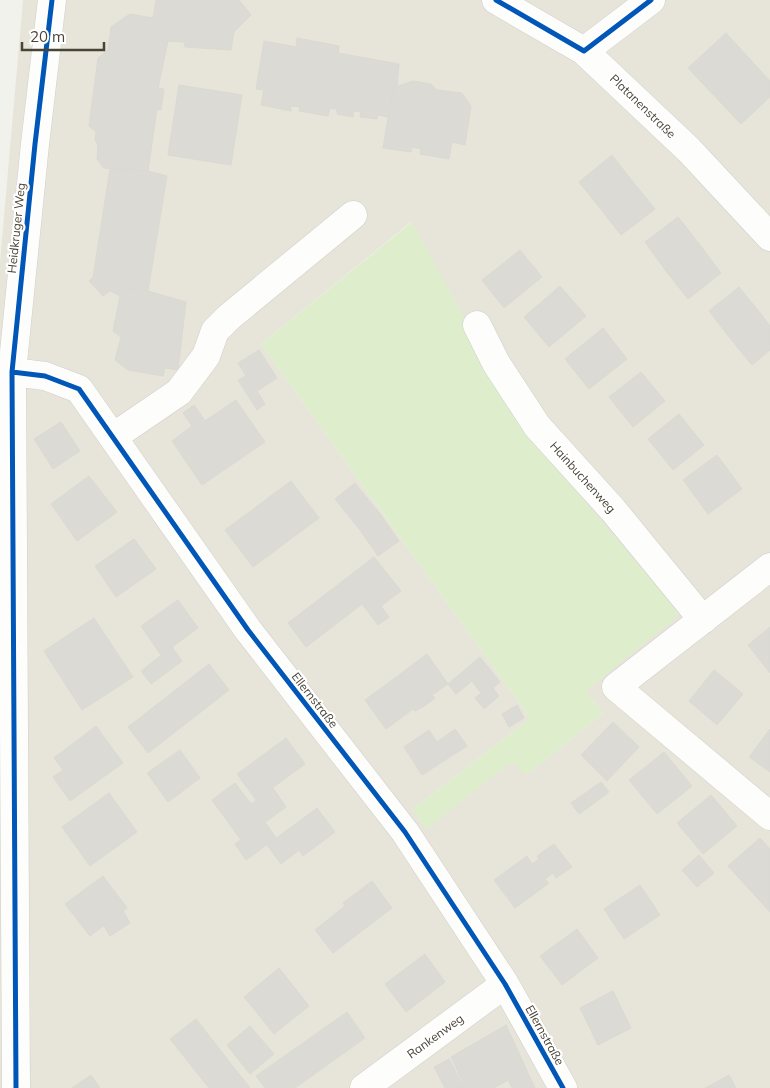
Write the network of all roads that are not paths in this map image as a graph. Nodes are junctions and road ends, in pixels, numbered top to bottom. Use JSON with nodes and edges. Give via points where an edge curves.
{"nodes":[{"id":1,"x":52,"y":0,"type":"edge"},
{"id":2,"x":496,"y":0,"type":"edge"},
{"id":3,"x":651,"y":0,"type":"edge"},
{"id":4,"x":584,"y":51,"type":"junction"},
{"id":5,"x":353,"y":215,"type":"dead end"},
{"id":6,"x":770,"y":237,"type":"edge"},
{"id":7,"x":477,"y":324,"type":"dead end"},
{"id":8,"x":12,"y":372,"type":"junction"},
{"id":9,"x":113,"y":437,"type":"junction"},
{"id":10,"x":770,"y":567,"type":"edge"},
{"id":11,"x":702,"y":620,"type":"junction"},
{"id":12,"x":770,"y":816,"type":"edge"},
{"id":13,"x":505,"y":984,"type":"junction"},
{"id":14,"x":16,"y":1088,"type":"edge"},
{"id":15,"x":364,"y":1088,"type":"edge"},
{"id":16,"x":564,"y":1088,"type":"edge"}],
"edges":[{"from":1,"to":8,"type":"street","name":"Heidkruger Weg"},
{"from":2,"to":4,"type":"street","name":"Platanenstraße"},
{"from":3,"to":4,"type":"street"},
{"from":4,"to":6,"type":"street","name":"Platanenstraße","via":[[689,150]]},
{"from":5,"to":9,"type":"street","via":[[215,331],[206,356],[179,392]]},
{"from":7,"to":11,"type":"street","name":"Hainbuchenweg","via":[[496,363],[536,426],[613,510]]},
{"from":8,"to":9,"type":"street","name":"Ellernstraße","via":[[46,376],[79,389]]},
{"from":8,"to":14,"type":"street","name":"Heidkruger Weg"},
{"from":9,"to":13,"type":"street","name":"Ellernstraße","via":[[248,630],[405,832]]},
{"from":10,"to":11,"type":"street"},
{"from":11,"to":12,"type":"street","via":[[616,687]]},
{"from":13,"to":15,"type":"street","name":"Rankenweg"},
{"from":13,"to":16,"type":"street","name":"Ellernstraße"}]}
